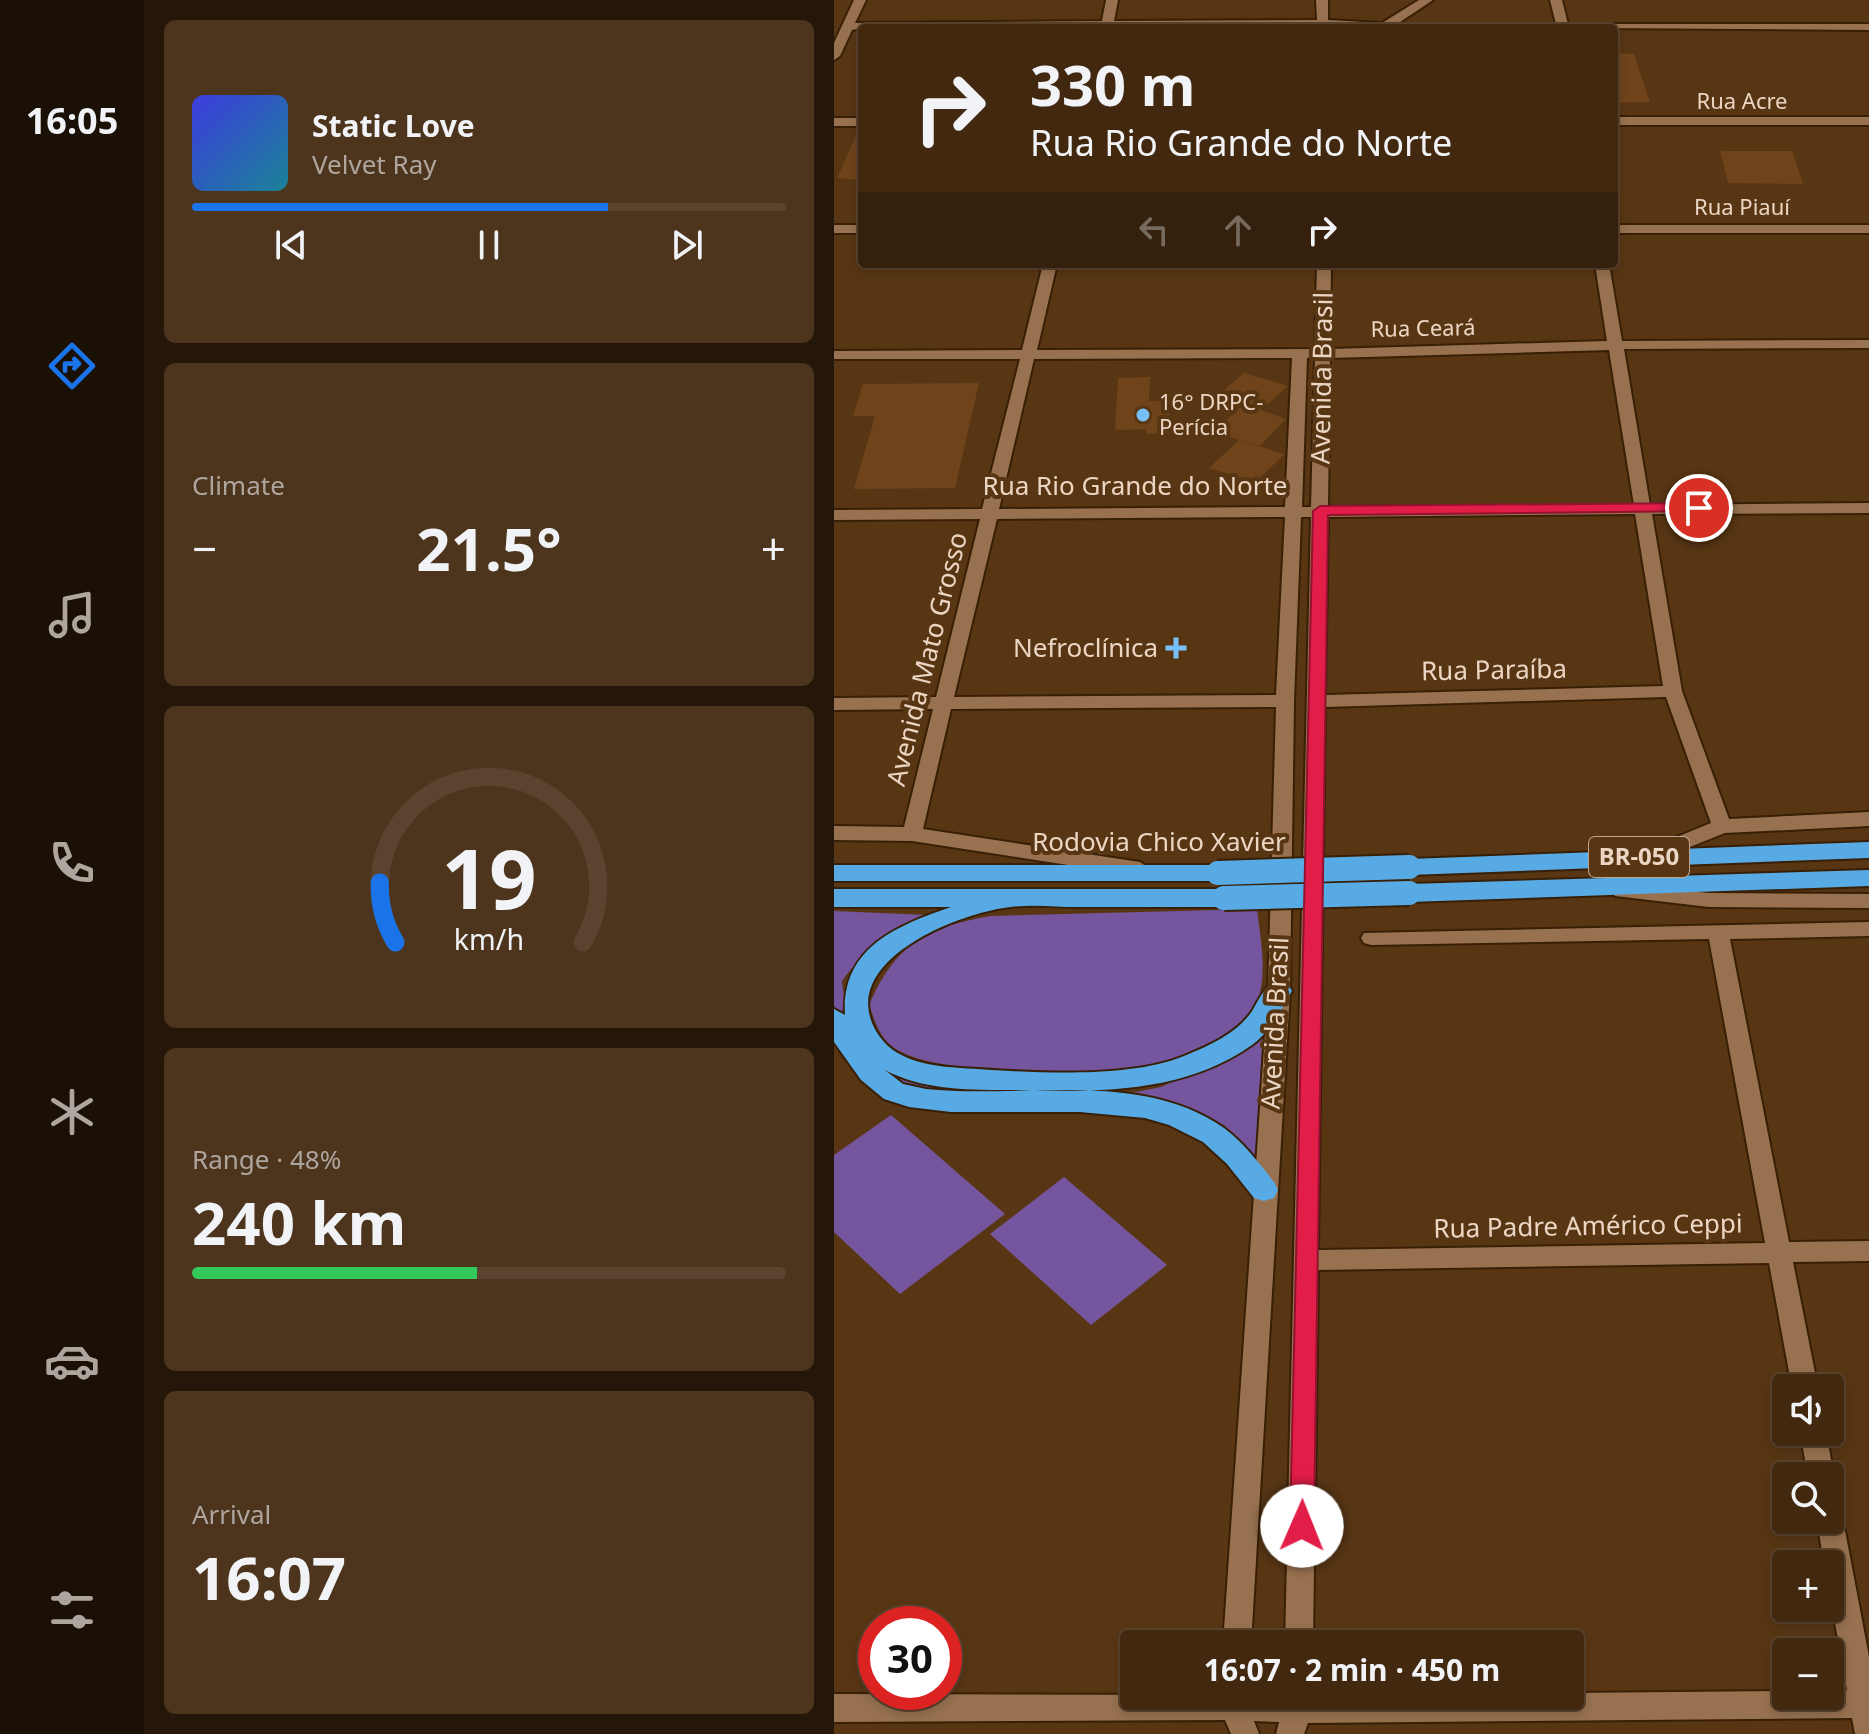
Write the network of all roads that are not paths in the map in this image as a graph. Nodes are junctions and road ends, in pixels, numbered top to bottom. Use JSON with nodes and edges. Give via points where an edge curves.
{"nodes":[{"id":1,"x":860,"y":0,"type":"edge"},
{"id":2,"x":1112,"y":0,"type":"edge"},
{"id":3,"x":1322,"y":0,"type":"edge"},
{"id":4,"x":1427,"y":0,"type":"edge"},
{"id":5,"x":1556,"y":0,"type":"edge"},
{"id":6,"x":1108,"y":24,"type":"edge"},
{"id":7,"x":1323,"y":24,"type":"edge"},
{"id":8,"x":1389,"y":24,"type":"edge"},
{"id":9,"x":1562,"y":24,"type":"edge"},
{"id":10,"x":847,"y":27,"type":"junction"},
{"id":11,"x":858,"y":27,"type":"edge"},
{"id":12,"x":1618,"y":27,"type":"edge"},
{"id":13,"x":1869,"y":27,"type":"edge"},
{"id":14,"x":834,"y":56,"type":"edge"},
{"id":15,"x":1618,"y":121,"type":"edge"},
{"id":16,"x":1869,"y":121,"type":"edge"},
{"id":17,"x":834,"y":122,"type":"edge"},
{"id":18,"x":858,"y":122,"type":"edge"},
{"id":19,"x":834,"y":229,"type":"edge"},
{"id":20,"x":858,"y":229,"type":"edge"},
{"id":21,"x":1618,"y":229,"type":"edge"},
{"id":22,"x":1869,"y":229,"type":"edge"},
{"id":23,"x":1049,"y":268,"type":"edge"},
{"id":24,"x":1324,"y":268,"type":"edge"},
{"id":25,"x":1603,"y":268,"type":"edge"},
{"id":26,"x":1869,"y":344,"type":"edge"},
{"id":27,"x":1616,"y":345,"type":"junction"},
{"id":28,"x":1323,"y":353,"type":"junction"},
{"id":29,"x":1028,"y":354,"type":"junction"},
{"id":30,"x":1300,"y":354,"type":"junction"},
{"id":31,"x":834,"y":355,"type":"edge"},
{"id":32,"x":1643,"y":508,"type":"junction"},
{"id":33,"x":1869,"y":508,"type":"edge"},
{"id":34,"x":1320,"y":511,"type":"junction"},
{"id":35,"x":1291,"y":512,"type":"junction"},
{"id":36,"x":989,"y":513,"type":"junction"},
{"id":37,"x":834,"y":515,"type":"edge"},
{"id":38,"x":1673,"y":691,"type":"junction"},
{"id":39,"x":1285,"y":701,"type":"junction"},
{"id":40,"x":1317,"y":701,"type":"junction"},
{"id":41,"x":834,"y":704,"type":"edge"},
{"id":42,"x":943,"y":704,"type":"junction"},
{"id":43,"x":1869,"y":819,"type":"edge"},
{"id":44,"x":1722,"y":826,"type":"junction"},
{"id":45,"x":834,"y":833,"type":"edge"},
{"id":46,"x":912,"y":834,"type":"junction"},
{"id":47,"x":1869,"y":850,"type":"edge"},
{"id":48,"x":1647,"y":857,"type":"junction"},
{"id":49,"x":834,"y":873,"type":"edge"},
{"id":50,"x":1164,"y":873,"type":"junction"},
{"id":51,"x":1869,"y":878,"type":"edge"},
{"id":52,"x":1598,"y":888,"type":"junction"},
{"id":53,"x":834,"y":898,"type":"edge"},
{"id":54,"x":1010,"y":898,"type":"junction"},
{"id":55,"x":1869,"y":901,"type":"edge"},
{"id":56,"x":1869,"y":929,"type":"edge"},
{"id":57,"x":1718,"y":931,"type":"junction"},
{"id":58,"x":1371,"y":938,"type":"dead end"},
{"id":59,"x":1279,"y":991,"type":"junction"},
{"id":60,"x":834,"y":1019,"type":"edge"},
{"id":61,"x":1264,"y":1190,"type":"junction"},
{"id":62,"x":1779,"y":1250,"type":"junction"},
{"id":63,"x":1869,"y":1251,"type":"edge"},
{"id":64,"x":1307,"y":1260,"type":"junction"},
{"id":65,"x":1802,"y":1374,"type":"edge"},
{"id":66,"x":1833,"y":1534,"type":"edge"},
{"id":67,"x":1238,"y":1630,"type":"edge"},
{"id":68,"x":1299,"y":1630,"type":"edge"},
{"id":69,"x":1120,"y":1703,"type":"edge"},
{"id":70,"x":1867,"y":1704,"type":"edge"},
{"id":71,"x":834,"y":1708,"type":"edge"},
{"id":72,"x":1237,"y":1710,"type":"edge"},
{"id":73,"x":1295,"y":1713,"type":"edge"},
{"id":74,"x":1245,"y":1734,"type":"edge"},
{"id":75,"x":1869,"y":1734,"type":"edge"}],
"edges":[{"from":1,"to":10,"type":"street"},
{"from":2,"to":6,"type":"street"},
{"from":3,"to":7,"type":"street"},
{"from":4,"to":8,"type":"street"},
{"from":5,"to":9,"type":"street"},
{"from":10,"to":11,"type":"street"},
{"from":10,"to":14,"type":"street"},
{"from":12,"to":13,"type":"street"},
{"from":15,"to":16,"type":"street","name":"Rua Acre"},
{"from":17,"to":18,"type":"street"},
{"from":19,"to":20,"type":"street"},
{"from":21,"to":22,"type":"street","name":"Rua Piauí"},
{"from":23,"to":29,"type":"street","name":"Avenida Mato Grosso"},
{"from":24,"to":28,"type":"street","name":"Avenida Brasil"},
{"from":25,"to":27,"type":"street"},
{"from":26,"to":27,"type":"street","name":"Rua Ceará"},
{"from":27,"to":28,"type":"street","name":"Rua Ceará"},
{"from":27,"to":32,"type":"street"},
{"from":28,"to":30,"type":"street","name":"Rua Ceará"},
{"from":28,"to":34,"type":"street","name":"Avenida Brasil"},
{"from":29,"to":30,"type":"street","name":"Rua Ceará"},
{"from":29,"to":31,"type":"street","name":"Rua Ceará"},
{"from":29,"to":36,"type":"street","name":"Avenida Mato Grosso"},
{"from":30,"to":35,"type":"street","name":"Avenida Brasil"},
{"from":32,"to":33,"type":"street","name":"Rua Rio Grande do Norte"},
{"from":32,"to":34,"type":"street","name":"Rua Rio Grande do Norte"},
{"from":32,"to":38,"type":"street"},
{"from":34,"to":35,"type":"street","name":"Rua Rio Grande do Norte"},
{"from":34,"to":40,"type":"street","name":"Avenida Brasil"},
{"from":35,"to":36,"type":"street","name":"Rua Rio Grande do Norte"},
{"from":35,"to":39,"type":"street","name":"Avenida Brasil"},
{"from":36,"to":37,"type":"street","name":"Rua Rio Grande do Norte"},
{"from":36,"to":42,"type":"street","name":"Avenida Mato Grosso"},
{"from":38,"to":40,"type":"street","name":"Rua Paraíba"},
{"from":38,"to":44,"type":"street"},
{"from":39,"to":42,"type":"street"},
{"from":39,"to":59,"type":"street","name":"Avenida Brasil"},
{"from":40,"to":64,"type":"street","name":"Avenida Brasil"},
{"from":41,"to":42,"type":"street"},
{"from":42,"to":46,"type":"street","name":"Avenida Mato Grosso"},
{"from":43,"to":44,"type":"street"},
{"from":44,"to":48,"type":"street"},
{"from":45,"to":46,"type":"street"},
{"from":46,"to":50,"type":"street"},
{"from":47,"to":48,"type":"highway","name":"Rodovia Chico Xavier","number":"BR-050"},
{"from":48,"to":50,"type":"highway","name":"Rodovia Chico Xavier","number":"BR-050","bridge":true},
{"from":49,"to":50,"type":"highway","name":"Rodovia Chico Xavier","number":"BR-050"},
{"from":51,"to":52,"type":"highway","name":"Rodovia Chico Xavier","number":"BR-050"},
{"from":52,"to":54,"type":"highway","name":"Rodovia Chico Xavier","number":"BR-050","bridge":true},
{"from":52,"to":55,"type":"street","via":[[1709,900]]},
{"from":53,"to":54,"type":"highway","name":"Rodovia Chico Xavier","number":"BR-050"},
{"from":54,"to":59,"type":"highway","via":[[945,917],[882,950],[861,974],[853,1001],[861,1030],[875,1051],[902,1068],[974,1079],[1114,1082],[1158,1077],[1201,1061],[1251,1031]]},
{"from":56,"to":57,"type":"street"},
{"from":57,"to":58,"type":"street"},
{"from":57,"to":62,"type":"street"},
{"from":59,"to":61,"type":"street","name":"Avenida Brasil"},
{"from":60,"to":61,"type":"highway","via":[[849,1046],[886,1088],[915,1099],[1160,1109],[1207,1130],[1244,1163]]},
{"from":61,"to":67,"type":"street","name":"Avenida Brasil"},
{"from":62,"to":63,"type":"street","name":"Rua Padre Américo Ceppi"},
{"from":62,"to":64,"type":"street","name":"Rua Padre Américo Ceppi"},
{"from":62,"to":65,"type":"street"},
{"from":64,"to":68,"type":"street","name":"Avenida Brasil"},
{"from":66,"to":70,"type":"street"},
{"from":69,"to":71,"type":"street"},
{"from":70,"to":73,"type":"street"},
{"from":70,"to":75,"type":"street"},
{"from":72,"to":74,"type":"street"}]}
